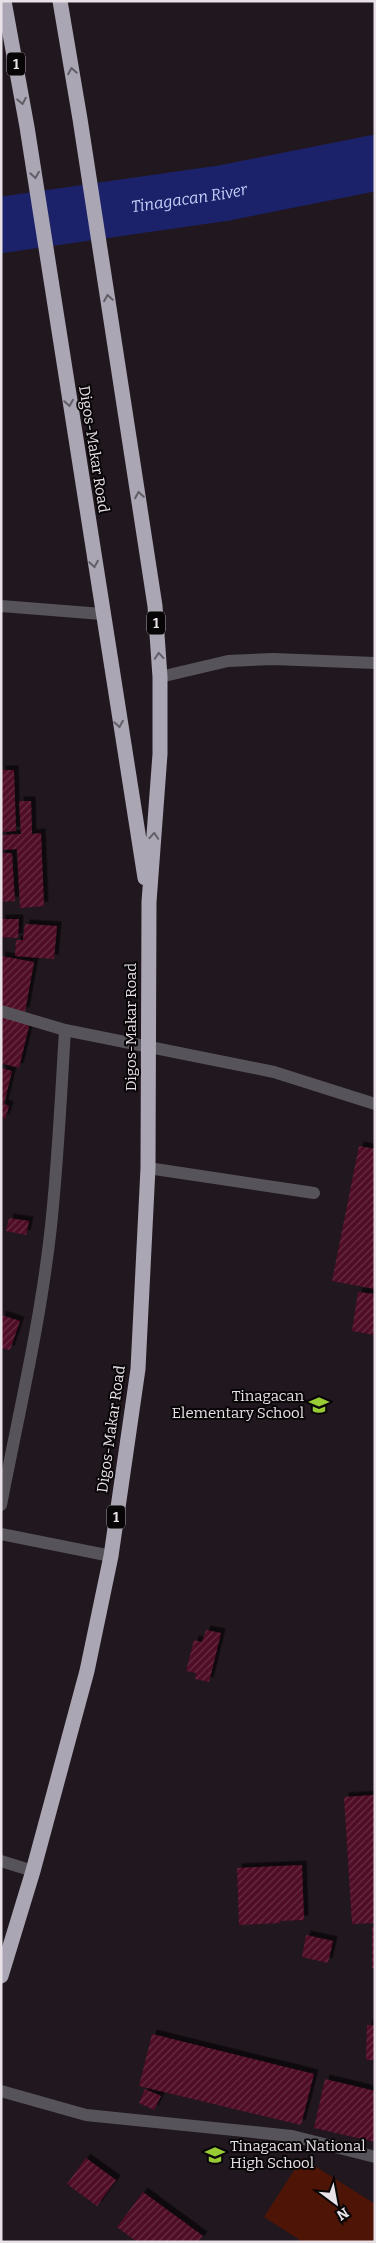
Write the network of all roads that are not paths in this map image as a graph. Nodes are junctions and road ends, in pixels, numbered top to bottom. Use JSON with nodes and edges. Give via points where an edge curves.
{"nodes":[{"id":1,"x":4,"y":1,"type":"edge"},
{"id":2,"x":60,"y":1,"type":"edge"},
{"id":3,"x":1,"y":606,"type":"edge"},
{"id":4,"x":102,"y":614,"type":"junction"},
{"id":5,"x":375,"y":663,"type":"edge"},
{"id":6,"x":160,"y":677,"type":"junction"},
{"id":7,"x":149,"y":902,"type":"junction"},
{"id":8,"x":1,"y":1011,"type":"edge"},
{"id":9,"x":64,"y":1030,"type":"junction"},
{"id":10,"x":150,"y":1046,"type":"junction"},
{"id":11,"x":375,"y":1104,"type":"edge"},
{"id":12,"x":148,"y":1168,"type":"junction"},
{"id":13,"x":314,"y":1194,"type":"dead end"},
{"id":14,"x":1,"y":1434,"type":"edge"},
{"id":15,"x":14,"y":1438,"type":"junction"},
{"id":16,"x":1,"y":1505,"type":"edge"},
{"id":17,"x":1,"y":1534,"type":"edge"},
{"id":18,"x":111,"y":1556,"type":"junction"},
{"id":19,"x":1,"y":1861,"type":"edge"},
{"id":20,"x":33,"y":1871,"type":"junction"},
{"id":21,"x":1,"y":1976,"type":"edge"},
{"id":22,"x":1,"y":2092,"type":"edge"},
{"id":23,"x":375,"y":2157,"type":"edge"}],
"edges":[{"from":1,"to":4,"type":"highway","name":"Digos-Makar Road","number":"1","one_way":true,"via":[[27,127]]},
{"from":6,"to":2,"type":"highway","name":"Digos-Makar Road","number":"1","one_way":true,"via":[[148,548]]},
{"from":3,"to":4,"type":"street"},
{"from":4,"to":7,"type":"highway","name":"Digos-Makar Road","number":"1","one_way":true},
{"from":5,"to":6,"type":"street","via":[[273,659],[228,661]]},
{"from":7,"to":6,"type":"highway","name":"Digos-Makar Road","number":"1","one_way":true,"via":[[160,754]]},
{"from":7,"to":10,"type":"highway","name":"Digos-Makar Road","number":"1"},
{"from":8,"to":9,"type":"street"},
{"from":9,"to":10,"type":"street"},
{"from":9,"to":15,"type":"street","via":[[51,1227]]},
{"from":10,"to":11,"type":"street","via":[[274,1072]]},
{"from":10,"to":12,"type":"highway","name":"Digos-Makar Road","number":"1"},
{"from":12,"to":13,"type":"street"},
{"from":12,"to":18,"type":"highway","name":"Digos-Makar Road","number":"1","via":[[138,1368]]},
{"from":14,"to":15,"type":"street"},
{"from":15,"to":16,"type":"street"},
{"from":17,"to":18,"type":"street"},
{"from":18,"to":20,"type":"highway","name":"Digos-Makar Road","number":"1","via":[[87,1671]]},
{"from":19,"to":20,"type":"street"},
{"from":20,"to":21,"type":"highway","name":"Digos-Makar Road","number":"1"},
{"from":22,"to":23,"type":"street","via":[[86,2115],[292,2136]]}]}
